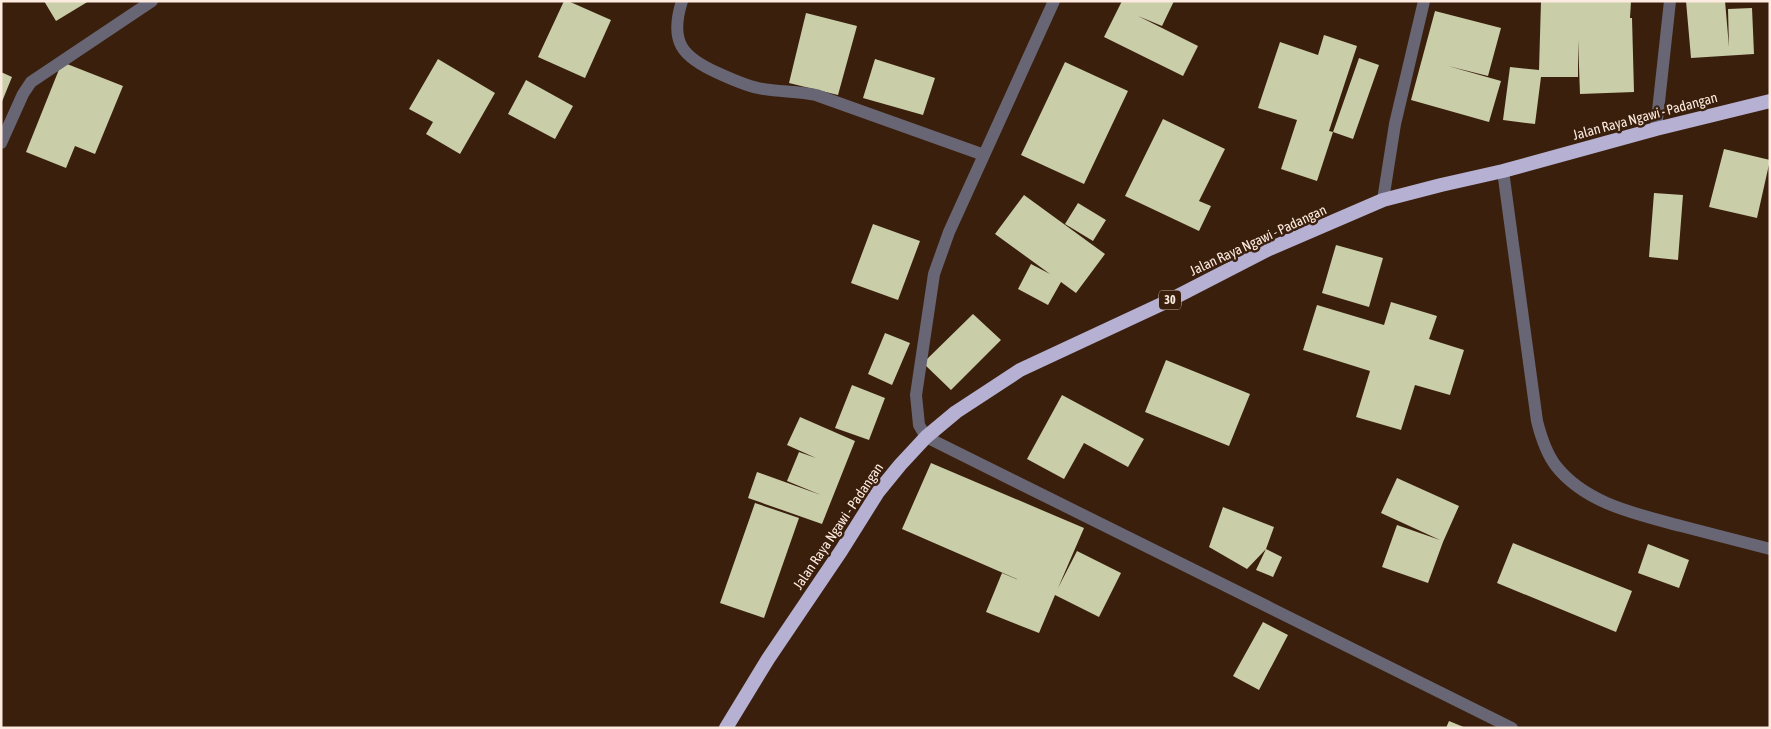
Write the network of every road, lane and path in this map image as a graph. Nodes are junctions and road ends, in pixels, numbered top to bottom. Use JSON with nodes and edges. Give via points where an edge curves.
{"nodes":[{"id":1,"x":152,"y":1,"type":"edge"},
{"id":2,"x":682,"y":1,"type":"edge"},
{"id":3,"x":1054,"y":1,"type":"edge"},
{"id":4,"x":1424,"y":1,"type":"edge"},
{"id":5,"x":1670,"y":1,"type":"edge"},
{"id":6,"x":1770,"y":101,"type":"edge"},
{"id":7,"x":1656,"y":129,"type":"junction"},
{"id":8,"x":1,"y":143,"type":"edge"},
{"id":9,"x":984,"y":155,"type":"junction"},
{"id":10,"x":1502,"y":172,"type":"junction"},
{"id":11,"x":1384,"y":200,"type":"junction"},
{"id":12,"x":926,"y":437,"type":"junction"},
{"id":13,"x":1770,"y":549,"type":"edge"},
{"id":14,"x":726,"y":728,"type":"edge"},
{"id":15,"x":1512,"y":728,"type":"edge"}],
"edges":[{"from":1,"to":8,"type":"street","via":[[31,82]]},
{"from":2,"to":9,"type":"street","via":[[676,30],[679,42],[691,60],[706,68],[743,84],[816,95]]},
{"from":3,"to":9,"type":"street"},
{"from":4,"to":11,"type":"street","via":[[1395,124]]},
{"from":5,"to":7,"type":"street"},
{"from":6,"to":7,"type":"highway","name":"Jalan Raya Ngawi - Padangan","number":"30"},
{"from":7,"to":10,"type":"highway","name":"Jalan Raya Ngawi - Padangan","number":"30"},
{"from":9,"to":12,"type":"street","via":[[934,274],[916,395],[919,425]]},
{"from":10,"to":11,"type":"highway","name":"Jalan Raya Ngawi - Padangan","number":"30"},
{"from":10,"to":13,"type":"street","via":[[1537,421],[1544,447],[1556,466],[1594,497],[1622,510]]},
{"from":11,"to":12,"type":"highway","name":"Jalan Raya Ngawi - Padangan","number":"30","via":[[1267,250],[1166,302],[1020,370],[956,412]]},
{"from":12,"to":14,"type":"highway","name":"Jalan Raya Ngawi - Padangan","number":"30","via":[[878,492]]},
{"from":12,"to":15,"type":"street"}]}
